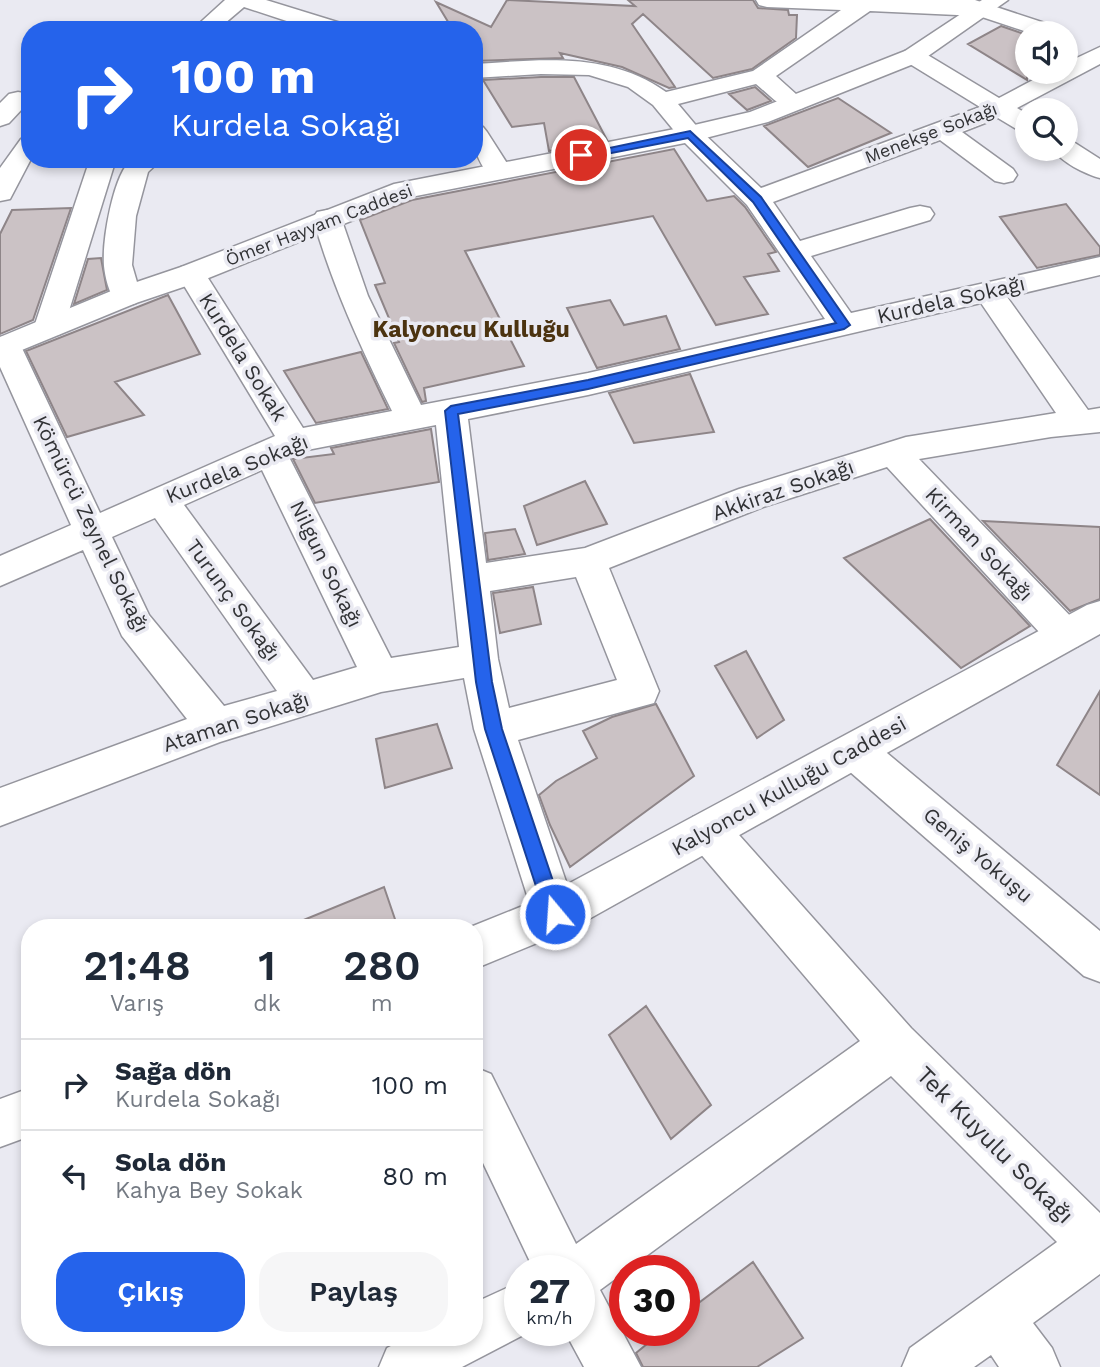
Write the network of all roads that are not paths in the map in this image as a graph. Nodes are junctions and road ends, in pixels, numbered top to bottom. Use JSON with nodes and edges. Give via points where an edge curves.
{"nodes":[{"id":1,"x":241,"y":0,"type":"edge"},
{"id":2,"x":767,"y":0,"type":"edge"},
{"id":3,"x":951,"y":0,"type":"edge"},
{"id":4,"x":865,"y":4,"type":"junction"},
{"id":5,"x":988,"y":4,"type":"edge"},
{"id":6,"x":214,"y":21,"type":"edge"},
{"id":7,"x":310,"y":21,"type":"edge"},
{"id":8,"x":1026,"y":21,"type":"edge"},
{"id":9,"x":1078,"y":43,"type":"edge"},
{"id":10,"x":1100,"y":52,"type":"edge"},
{"id":11,"x":913,"y":56,"type":"junction"},
{"id":12,"x":483,"y":70,"type":"edge"},
{"id":13,"x":761,"y":76,"type":"junction"},
{"id":14,"x":16,"y":99,"type":"edge"},
{"id":15,"x":662,"y":100,"type":"junction"},
{"id":16,"x":794,"y":103,"type":"junction"},
{"id":17,"x":999,"y":107,"type":"junction"},
{"id":18,"x":1015,"y":117,"type":"edge"},
{"id":19,"x":0,"y":118,"type":"edge"},
{"id":20,"x":943,"y":130,"type":"junction"},
{"id":21,"x":690,"y":134,"type":"junction"},
{"id":22,"x":483,"y":146,"type":"edge"},
{"id":23,"x":21,"y":155,"type":"edge"},
{"id":24,"x":1078,"y":156,"type":"edge"},
{"id":25,"x":100,"y":168,"type":"edge"},
{"id":26,"x":137,"y":168,"type":"edge"},
{"id":27,"x":1100,"y":170,"type":"edge"},
{"id":28,"x":499,"y":172,"type":"junction"},
{"id":29,"x":1004,"y":175,"type":"dead end"},
{"id":30,"x":0,"y":193,"type":"edge"},
{"id":31,"x":757,"y":199,"type":"junction"},
{"id":32,"x":920,"y":214,"type":"dead end"},
{"id":33,"x":327,"y":218,"type":"junction"},
{"id":34,"x":793,"y":252,"type":"junction"},
{"id":35,"x":1100,"y":266,"type":"edge"},
{"id":36,"x":191,"y":274,"type":"junction"},
{"id":37,"x":988,"y":292,"type":"junction"},
{"id":38,"x":126,"y":296,"type":"junction"},
{"id":39,"x":844,"y":325,"type":"junction"},
{"id":40,"x":48,"y":327,"type":"junction"},
{"id":41,"x":3,"y":347,"type":"edge"},
{"id":42,"x":451,"y":411,"type":"junction"},
{"id":43,"x":412,"y":418,"type":"junction"},
{"id":44,"x":1089,"y":421,"type":"edge"},
{"id":45,"x":282,"y":446,"type":"junction"},
{"id":46,"x":894,"y":453,"type":"junction"},
{"id":47,"x":161,"y":500,"type":"junction"},
{"id":48,"x":92,"y":531,"type":"junction"},
{"id":49,"x":588,"y":561,"type":"junction"},
{"id":50,"x":0,"y":572,"type":"edge"},
{"id":51,"x":470,"y":580,"type":"junction"},
{"id":52,"x":1100,"y":616,"type":"edge"},
{"id":53,"x":1065,"y":635,"type":"junction"},
{"id":54,"x":479,"y":659,"type":"junction"},
{"id":55,"x":381,"y":676,"type":"junction"},
{"id":56,"x":305,"y":699,"type":"junction"},
{"id":57,"x":216,"y":726,"type":"junction"},
{"id":58,"x":494,"y":729,"type":"junction"},
{"id":59,"x":855,"y":751,"type":"junction"},
{"id":60,"x":0,"y":807,"type":"edge"},
{"id":61,"x":708,"y":831,"type":"junction"},
{"id":62,"x":555,"y":914,"type":"junction"},
{"id":63,"x":483,"y":943,"type":"edge"},
{"id":64,"x":1100,"y":960,"type":"edge"},
{"id":65,"x":894,"y":1045,"type":"junction"},
{"id":66,"x":483,"y":1110,"type":"edge"},
{"id":67,"x":21,"y":1115,"type":"edge"},
{"id":68,"x":0,"y":1123,"type":"edge"},
{"id":69,"x":1098,"y":1244,"type":"edge"},
{"id":70,"x":554,"y":1255,"type":"edge"},
{"id":71,"x":595,"y":1261,"type":"edge"},
{"id":72,"x":996,"y":1318,"type":"junction"},
{"id":73,"x":595,"y":1333,"type":"edge"},
{"id":74,"x":447,"y":1346,"type":"edge"},
{"id":75,"x":406,"y":1367,"type":"edge"},
{"id":76,"x":614,"y":1367,"type":"edge"},
{"id":77,"x":929,"y":1367,"type":"edge"},
{"id":78,"x":1033,"y":1367,"type":"edge"}],
"edges":[{"from":1,"to":6,"type":"street"},
{"from":1,"to":7,"type":"street"},
{"from":2,"to":4,"type":"street"},
{"from":3,"to":5,"type":"street"},
{"from":4,"to":5,"type":"street"},
{"from":4,"to":13,"type":"street"},
{"from":5,"to":8,"type":"street"},
{"from":5,"to":11,"type":"street","name":"Ömer Hayyam Caddesi"},
{"from":9,"to":10,"type":"street"},
{"from":10,"to":17,"type":"street","name":"Menekşe Sokağı"},
{"from":11,"to":16,"type":"street","name":"Ömer Hayyam Caddesi"},
{"from":11,"to":17,"type":"street"},
{"from":12,"to":15,"type":"street","via":[[591,68],[637,82]]},
{"from":13,"to":15,"type":"street"},
{"from":13,"to":16,"type":"street"},
{"from":14,"to":19,"type":"street"},
{"from":15,"to":21,"type":"street"},
{"from":16,"to":21,"type":"street","name":"Ömer Hayyam Caddesi"},
{"from":17,"to":18,"type":"street"},
{"from":17,"to":20,"type":"street","name":"Menekşe Sokağı"},
{"from":20,"to":29,"type":"street"},
{"from":20,"to":31,"type":"street","name":"Menekşe Sokağı"},
{"from":21,"to":28,"type":"street","name":"Ömer Hayyam Caddesi"},
{"from":21,"to":31,"type":"street"},
{"from":22,"to":28,"type":"street"},
{"from":23,"to":30,"type":"street"},
{"from":24,"to":27,"type":"street"},
{"from":25,"to":40,"type":"street"},
{"from":26,"to":38,"type":"street","via":[[122,216],[118,265]]},
{"from":28,"to":33,"type":"street","name":"Ömer Hayyam Caddesi","via":[[404,190]]},
{"from":31,"to":34,"type":"street"},
{"from":32,"to":34,"type":"street"},
{"from":33,"to":36,"type":"street","name":"Ömer Hayyam Caddesi"},
{"from":33,"to":43,"type":"street","via":[[339,263]]},
{"from":34,"to":39,"type":"street"},
{"from":35,"to":37,"type":"street","name":"Kurdela Sokağı"},
{"from":36,"to":38,"type":"street","name":"Ömer Hayyam Caddesi"},
{"from":36,"to":45,"type":"street","name":"Kurdela Sokak"},
{"from":37,"to":39,"type":"street","name":"Kurdela Sokağı"},
{"from":37,"to":44,"type":"street"},
{"from":38,"to":40,"type":"street","name":"Ömer Hayyam Caddesi"},
{"from":39,"to":42,"type":"street","name":"Kurdela Sokağı"},
{"from":40,"to":41,"type":"street","name":"Ömer Hayyam Caddesi"},
{"from":41,"to":48,"type":"street","name":"Kömürcü Zeynel Sokağı"},
{"from":42,"to":43,"type":"street","name":"Kurdela Sokağı"},
{"from":42,"to":51,"type":"street"},
{"from":43,"to":45,"type":"street","name":"Kurdela Sokağı"},
{"from":44,"to":46,"type":"street","name":"Akkiraz Sokağı"},
{"from":45,"to":47,"type":"street","name":"Kurdela Sokağı"},
{"from":45,"to":55,"type":"street","name":"Nilgun Sokağı"},
{"from":46,"to":49,"type":"street","name":"Akkiraz Sokağı","via":[[751,498]]},
{"from":46,"to":53,"type":"street","name":"Kirman Sokağı"},
{"from":47,"to":48,"type":"street","name":"Kurdela Sokağı"},
{"from":47,"to":56,"type":"street","name":"Turunç Sokağı"},
{"from":48,"to":50,"type":"street","name":"Kurdela Sokağı"},
{"from":48,"to":57,"type":"street","name":"Kömürcü Zeynel Sokağı","via":[[135,625]]},
{"from":49,"to":51,"type":"street","name":"Akkiraz Sokağı"},
{"from":49,"to":58,"type":"street","via":[[640,691]]},
{"from":51,"to":54,"type":"street"},
{"from":52,"to":53,"type":"street","name":"Kalyoncu Kulluğu Caddesi"},
{"from":53,"to":59,"type":"street","name":"Kalyoncu Kulluğu Caddesi"},
{"from":54,"to":55,"type":"street","name":"Ataman Sokağı"},
{"from":54,"to":58,"type":"street"},
{"from":55,"to":56,"type":"street","name":"Ataman Sokağı"},
{"from":56,"to":57,"type":"street","name":"Ataman Sokağı"},
{"from":57,"to":60,"type":"street","name":"Ataman Sokağı"},
{"from":58,"to":62,"type":"street"},
{"from":59,"to":61,"type":"street","name":"Kalyoncu Kulluğu Caddesi"},
{"from":59,"to":64,"type":"street","name":"Geniş Yokuşu"},
{"from":61,"to":62,"type":"street","name":"Kalyoncu Kulluğu Caddesi"},
{"from":61,"to":65,"type":"street","name":"Tek Kuyulu Sokağı"},
{"from":62,"to":63,"type":"street","name":"Kalyoncu Kulluğu Caddesi"},
{"from":65,"to":69,"type":"street","name":"Tek Kuyulu Sokağı"},
{"from":65,"to":71,"type":"street"},
{"from":66,"to":70,"type":"street"},
{"from":67,"to":68,"type":"street"},
{"from":69,"to":72,"type":"street"},
{"from":72,"to":77,"type":"street"},
{"from":72,"to":78,"type":"street"},
{"from":73,"to":76,"type":"street"},
{"from":74,"to":75,"type":"street"}]}
